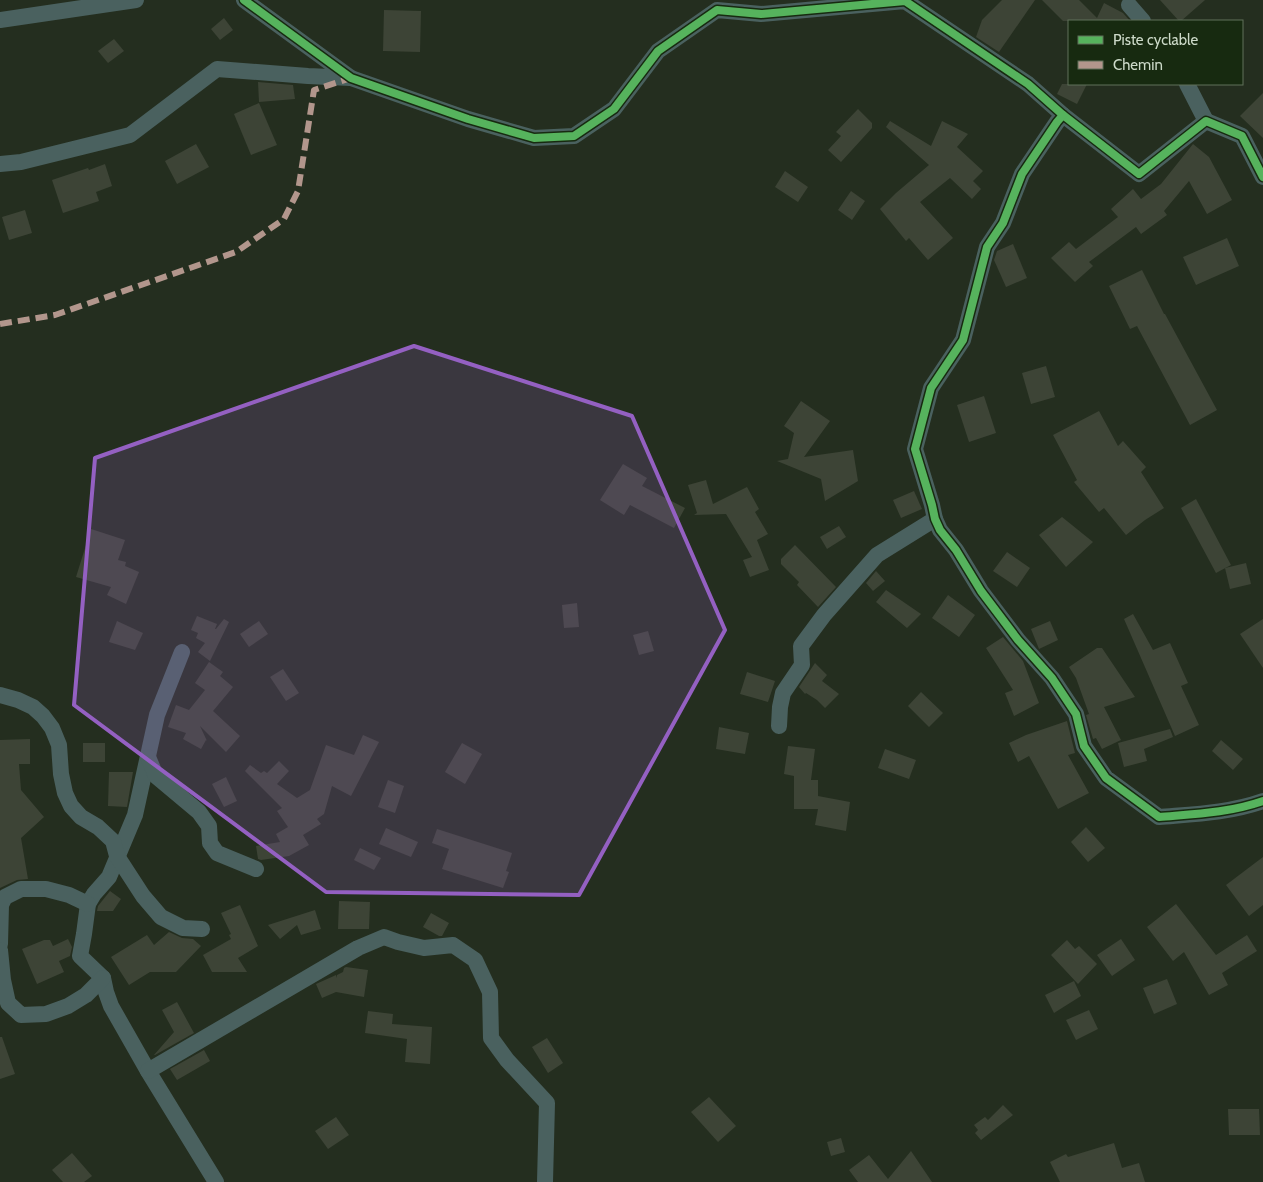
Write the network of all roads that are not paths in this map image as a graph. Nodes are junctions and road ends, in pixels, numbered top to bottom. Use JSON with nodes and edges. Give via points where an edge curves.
{"nodes":[{"id":1,"x":136,"y":0,"type":"edge"},
{"id":2,"x":244,"y":0,"type":"edge"},
{"id":3,"x":905,"y":0,"type":"edge"},
{"id":4,"x":1129,"y":5,"type":"dead end"},
{"id":5,"x":0,"y":20,"type":"edge"},
{"id":6,"x":1142,"y":20,"type":"edge"},
{"id":7,"x":351,"y":78,"type":"junction"},
{"id":8,"x":1188,"y":85,"type":"edge"},
{"id":9,"x":1063,"y":115,"type":"junction"},
{"id":10,"x":1206,"y":120,"type":"junction"},
{"id":11,"x":0,"y":164,"type":"edge"},
{"id":12,"x":1263,"y":177,"type":"edge"},
{"id":13,"x":936,"y":520,"type":"junction"},
{"id":14,"x":182,"y":652,"type":"dead end"},
{"id":15,"x":0,"y":695,"type":"edge"},
{"id":16,"x":779,"y":726,"type":"dead end"},
{"id":17,"x":148,"y":757,"type":"junction"},
{"id":18,"x":1263,"y":801,"type":"edge"},
{"id":19,"x":118,"y":856,"type":"junction"},
{"id":20,"x":256,"y":869,"type":"dead end"},
{"id":21,"x":88,"y":904,"type":"junction"},
{"id":22,"x":202,"y":929,"type":"dead end"},
{"id":23,"x":0,"y":944,"type":"edge"},
{"id":24,"x":0,"y":950,"type":"edge"},
{"id":25,"x":104,"y":978,"type":"junction"},
{"id":26,"x":148,"y":1071,"type":"junction"},
{"id":27,"x":216,"y":1182,"type":"edge"},
{"id":28,"x":545,"y":1182,"type":"edge"}],
"edges":[{"from":1,"to":5,"type":"street"},
{"from":2,"to":7,"type":"street"},
{"from":3,"to":7,"type":"street","via":[[761,14],[716,10],[658,51],[614,109],[574,136],[534,138]]},
{"from":3,"to":9,"type":"street","via":[[1028,84]]},
{"from":4,"to":6,"type":"street"},
{"from":7,"to":11,"type":"street","via":[[217,69],[130,135],[21,162]]},
{"from":8,"to":10,"type":"street"},
{"from":9,"to":10,"type":"street","via":[[1139,174]]},
{"from":9,"to":13,"type":"street","via":[[1022,174],[1003,223],[987,247],[963,340],[931,388],[915,449]]},
{"from":10,"to":12,"type":"street","via":[[1242,136]]},
{"from":13,"to":16,"type":"street","via":[[877,556],[806,639],[801,646],[802,665],[783,693]]},
{"from":13,"to":18,"type":"street","via":[[981,591],[1052,678],[1076,714],[1084,746],[1106,778],[1159,817],[1210,813]]},
{"from":14,"to":17,"type":"street","via":[[157,715]]},
{"from":15,"to":19,"type":"street","via":[[33,707],[52,728],[58,745],[65,793],[71,806],[112,841]]},
{"from":17,"to":19,"type":"street","via":[[135,815]]},
{"from":17,"to":20,"type":"street","via":[[156,776],[199,812],[209,826],[210,843],[217,853]]},
{"from":19,"to":21,"type":"street","via":[[109,877]]},
{"from":19,"to":22,"type":"street","via":[[161,917],[183,928]]},
{"from":21,"to":23,"type":"street","via":[[46,889],[21,889],[5,896],[1,905]]},
{"from":21,"to":25,"type":"street","via":[[80,956]]},
{"from":24,"to":25,"type":"street","via":[[8,1003],[22,1015],[46,1014],[68,1006]]},
{"from":25,"to":26,"type":"street","via":[[111,1006]]},
{"from":26,"to":27,"type":"street"},
{"from":26,"to":28,"type":"street","via":[[358,948],[384,937],[424,948],[454,945],[475,960],[490,992],[491,1038],[547,1103]]}]}
